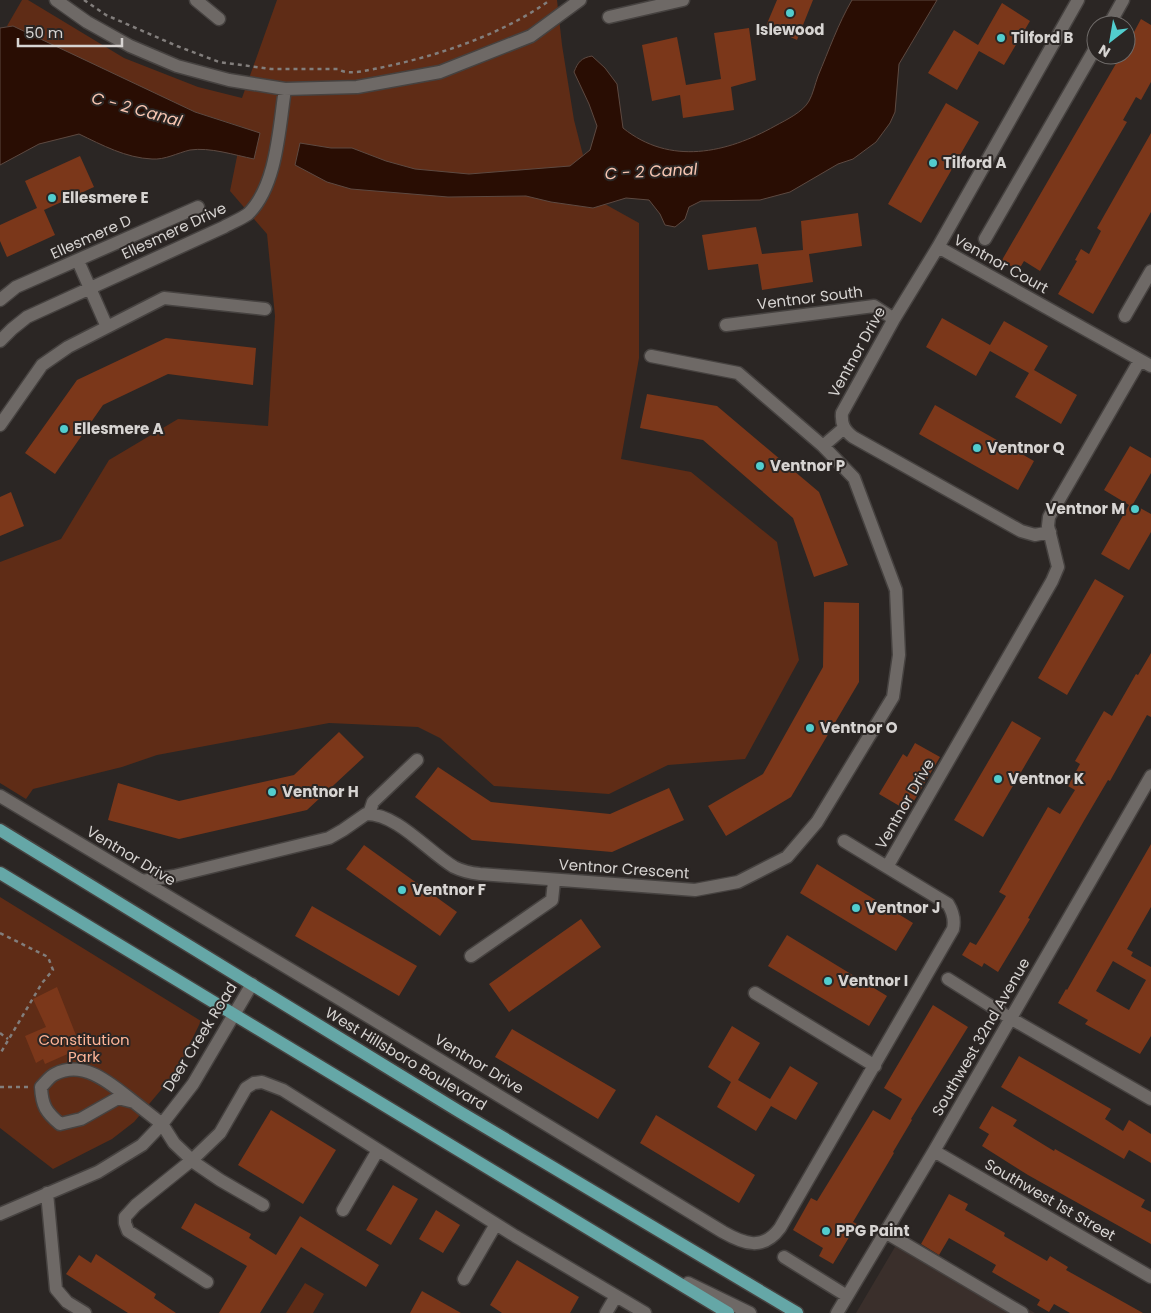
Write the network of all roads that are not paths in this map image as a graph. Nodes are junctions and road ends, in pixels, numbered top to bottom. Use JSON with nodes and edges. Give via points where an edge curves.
{"nodes":[{"id":1,"x":56,"y":0,"type":"edge"},
{"id":2,"x":196,"y":0,"type":"edge"},
{"id":3,"x":580,"y":0,"type":"edge"},
{"id":4,"x":683,"y":0,"type":"edge"},
{"id":5,"x":1078,"y":0,"type":"edge"},
{"id":6,"x":1123,"y":0,"type":"edge"},
{"id":7,"x":1115,"y":15,"type":"edge"},
{"id":8,"x":609,"y":17,"type":"dead end"},
{"id":9,"x":219,"y":20,"type":"dead end"},
{"id":10,"x":1086,"y":64,"type":"edge"},
{"id":11,"x":286,"y":89,"type":"junction"},
{"id":12,"x":198,"y":207,"type":"dead end"},
{"id":13,"x":985,"y":239,"type":"dead end"},
{"id":14,"x":938,"y":246,"type":"junction"},
{"id":15,"x":78,"y":261,"type":"junction"},
{"id":16,"x":1151,"y":270,"type":"edge"},
{"id":17,"x":91,"y":287,"type":"junction"},
{"id":18,"x":0,"y":300,"type":"edge"},
{"id":19,"x":265,"y":309,"type":"dead end"},
{"id":20,"x":1125,"y":316,"type":"dead end"},
{"id":21,"x":894,"y":319,"type":"junction"},
{"id":22,"x":726,"y":325,"type":"dead end"},
{"id":23,"x":108,"y":327,"type":"junction"},
{"id":24,"x":0,"y":341,"type":"edge"},
{"id":25,"x":651,"y":356,"type":"dead end"},
{"id":26,"x":1140,"y":360,"type":"junction"},
{"id":27,"x":1151,"y":366,"type":"edge"},
{"id":28,"x":0,"y":425,"type":"edge"},
{"id":29,"x":844,"y":428,"type":"junction"},
{"id":30,"x":823,"y":446,"type":"junction"},
{"id":31,"x":1050,"y":532,"type":"junction"},
{"id":32,"x":417,"y":760,"type":"dead end"},
{"id":33,"x":1151,"y":776,"type":"edge"},
{"id":34,"x":0,"y":796,"type":"edge"},
{"id":35,"x":369,"y":814,"type":"junction"},
{"id":36,"x":0,"y":830,"type":"edge"},
{"id":37,"x":844,"y":841,"type":"dead end"},
{"id":38,"x":888,"y":867,"type":"junction"},
{"id":39,"x":0,"y":873,"type":"edge"},
{"id":40,"x":142,"y":881,"type":"junction"},
{"id":41,"x":554,"y":881,"type":"junction"},
{"id":42,"x":471,"y":956,"type":"dead end"},
{"id":43,"x":948,"y":979,"type":"dead end"},
{"id":44,"x":252,"y":984,"type":"junction"},
{"id":45,"x":755,"y":993,"type":"dead end"},
{"id":46,"x":233,"y":1014,"type":"junction"},
{"id":47,"x":1010,"y":1018,"type":"junction"},
{"id":48,"x":875,"y":1066,"type":"junction"},
{"id":49,"x":1150,"y":1097,"type":"edge"},
{"id":50,"x":134,"y":1102,"type":"junction"},
{"id":51,"x":162,"y":1124,"type":"junction"},
{"id":52,"x":378,"y":1150,"type":"junction"},
{"id":53,"x":934,"y":1151,"type":"junction"},
{"id":54,"x":192,"y":1160,"type":"junction"},
{"id":55,"x":46,"y":1193,"type":"junction"},
{"id":56,"x":263,"y":1205,"type":"dead end"},
{"id":57,"x":343,"y":1210,"type":"dead end"},
{"id":58,"x":0,"y":1214,"type":"edge"},
{"id":59,"x":496,"y":1224,"type":"junction"},
{"id":60,"x":885,"y":1232,"type":"junction"},
{"id":61,"x":784,"y":1257,"type":"dead end"},
{"id":62,"x":638,"y":1260,"type":"junction"},
{"id":63,"x":1151,"y":1277,"type":"edge"},
{"id":64,"x":464,"y":1279,"type":"dead end"},
{"id":65,"x":207,"y":1282,"type":"dead end"},
{"id":66,"x":616,"y":1296,"type":"junction"},
{"id":67,"x":847,"y":1296,"type":"junction"},
{"id":68,"x":85,"y":1313,"type":"edge"},
{"id":69,"x":606,"y":1313,"type":"edge"},
{"id":70,"x":645,"y":1313,"type":"edge"},
{"id":71,"x":728,"y":1313,"type":"edge"},
{"id":72,"x":750,"y":1313,"type":"edge"},
{"id":73,"x":796,"y":1313,"type":"edge"},
{"id":74,"x":837,"y":1313,"type":"edge"},
{"id":75,"x":1022,"y":1313,"type":"edge"}],
"edges":[{"from":1,"to":11,"type":"street","via":[[130,46],[177,66],[229,80]]},
{"from":2,"to":9,"type":"street"},
{"from":3,"to":11,"type":"street","via":[[530,36],[440,72],[357,87]]},
{"from":4,"to":8,"type":"street"},
{"from":5,"to":14,"type":"street","name":"Ventnor Court"},
{"from":6,"to":7,"type":"street"},
{"from":10,"to":13,"type":"street"},
{"from":11,"to":17,"type":"street","name":"Ellesmere Drive","via":[[271,176],[261,199],[246,215]]},
{"from":12,"to":15,"type":"street","name":"Ellesmere D"},
{"from":14,"to":21,"type":"street","name":"Ventnor Drive"},
{"from":14,"to":26,"type":"street","name":"Ventnor Court"},
{"from":15,"to":17,"type":"street"},
{"from":15,"to":18,"type":"street","name":"Ellesmere D","via":[[16,287]]},
{"from":16,"to":20,"type":"street"},
{"from":17,"to":23,"type":"street"},
{"from":17,"to":24,"type":"street","name":"Ellesmere Drive","via":[[27,317]]},
{"from":19,"to":23,"type":"street","via":[[164,298]]},
{"from":21,"to":22,"type":"street","name":"Ventnor South","via":[[874,306]]},
{"from":21,"to":29,"type":"street","name":"Ventnor Drive","via":[[842,413]]},
{"from":23,"to":28,"type":"street","via":[[68,347],[42,365]]},
{"from":25,"to":30,"type":"street","via":[[738,373]]},
{"from":26,"to":27,"type":"street","name":"Ventnor Court"},
{"from":26,"to":31,"type":"street","name":"Ventnor Drive","via":[[1050,516]]},
{"from":29,"to":30,"type":"street"},
{"from":29,"to":31,"type":"street","via":[[853,437],[1021,531],[1036,535]]},
{"from":30,"to":41,"type":"street","name":"Ventnor Crescent","via":[[854,478],[896,590],[899,655],[893,696],[817,822],[787,857],[738,882],[695,890]]},
{"from":31,"to":38,"type":"street","name":"Ventnor Drive","via":[[1058,567],[1052,581]]},
{"from":32,"to":35,"type":"street","via":[[373,802]]},
{"from":33,"to":47,"type":"street","name":"Southwest 32nd Avenue"},
{"from":34,"to":40,"type":"street","name":"Ventnor Drive"},
{"from":35,"to":40,"type":"street","via":[[329,838]]},
{"from":35,"to":41,"type":"street","name":"Ventnor Crescent","via":[[383,816],[456,868],[480,874]]},
{"from":36,"to":44,"type":"main road","name":"West Hillsboro Boulevard"},
{"from":37,"to":38,"type":"street"},
{"from":38,"to":48,"type":"street","name":"Ventnor Drive","via":[[948,904],[954,924]]},
{"from":39,"to":46,"type":"main road"},
{"from":40,"to":48,"type":"street","name":"Ventnor Drive","via":[[747,1244],[760,1243],[776,1233]]},
{"from":41,"to":42,"type":"street","via":[[552,900]]},
{"from":43,"to":47,"type":"street"},
{"from":44,"to":46,"type":"street","name":"Deer Creek Road"},
{"from":44,"to":73,"type":"main road","name":"West Hillsboro Boulevard"},
{"from":45,"to":48,"type":"street"},
{"from":46,"to":51,"type":"street","name":"Deer Creek Road","via":[[193,1084]]},
{"from":46,"to":62,"type":"main road"},
{"from":47,"to":49,"type":"street"},
{"from":47,"to":53,"type":"street","name":"Southwest 32nd Avenue"},
{"from":50,"to":50,"type":"street","via":[[118,1098],[81,1119],[60,1124],[42,1102],[41,1087],[54,1074],[75,1068],[97,1075]]},
{"from":50,"to":51,"type":"street"},
{"from":51,"to":54,"type":"street","via":[[174,1143]]},
{"from":51,"to":55,"type":"street","name":"Deer Creek Road","via":[[142,1145],[98,1172]]},
{"from":52,"to":54,"type":"street","via":[[283,1090],[262,1082],[246,1088],[220,1133]]},
{"from":52,"to":57,"type":"street"},
{"from":52,"to":59,"type":"street"},
{"from":53,"to":60,"type":"street","name":"Southwest 32nd Avenue"},
{"from":53,"to":63,"type":"street","name":"Southwest 1st Street"},
{"from":54,"to":56,"type":"street"},
{"from":54,"to":65,"type":"street","via":[[136,1205],[126,1217],[125,1224],[138,1239]]},
{"from":55,"to":58,"type":"street","name":"Deer Creek Road"},
{"from":55,"to":68,"type":"street","via":[[56,1289],[67,1302]]},
{"from":59,"to":64,"type":"street"},
{"from":59,"to":66,"type":"street"},
{"from":60,"to":67,"type":"street","name":"Southwest 32nd Avenue"},
{"from":60,"to":75,"type":"street"},
{"from":61,"to":67,"type":"street"},
{"from":62,"to":71,"type":"main road"},
{"from":62,"to":72,"type":"street"},
{"from":66,"to":69,"type":"street"},
{"from":66,"to":70,"type":"street"},
{"from":67,"to":74,"type":"street","name":"Southwest 32nd Avenue"}]}
